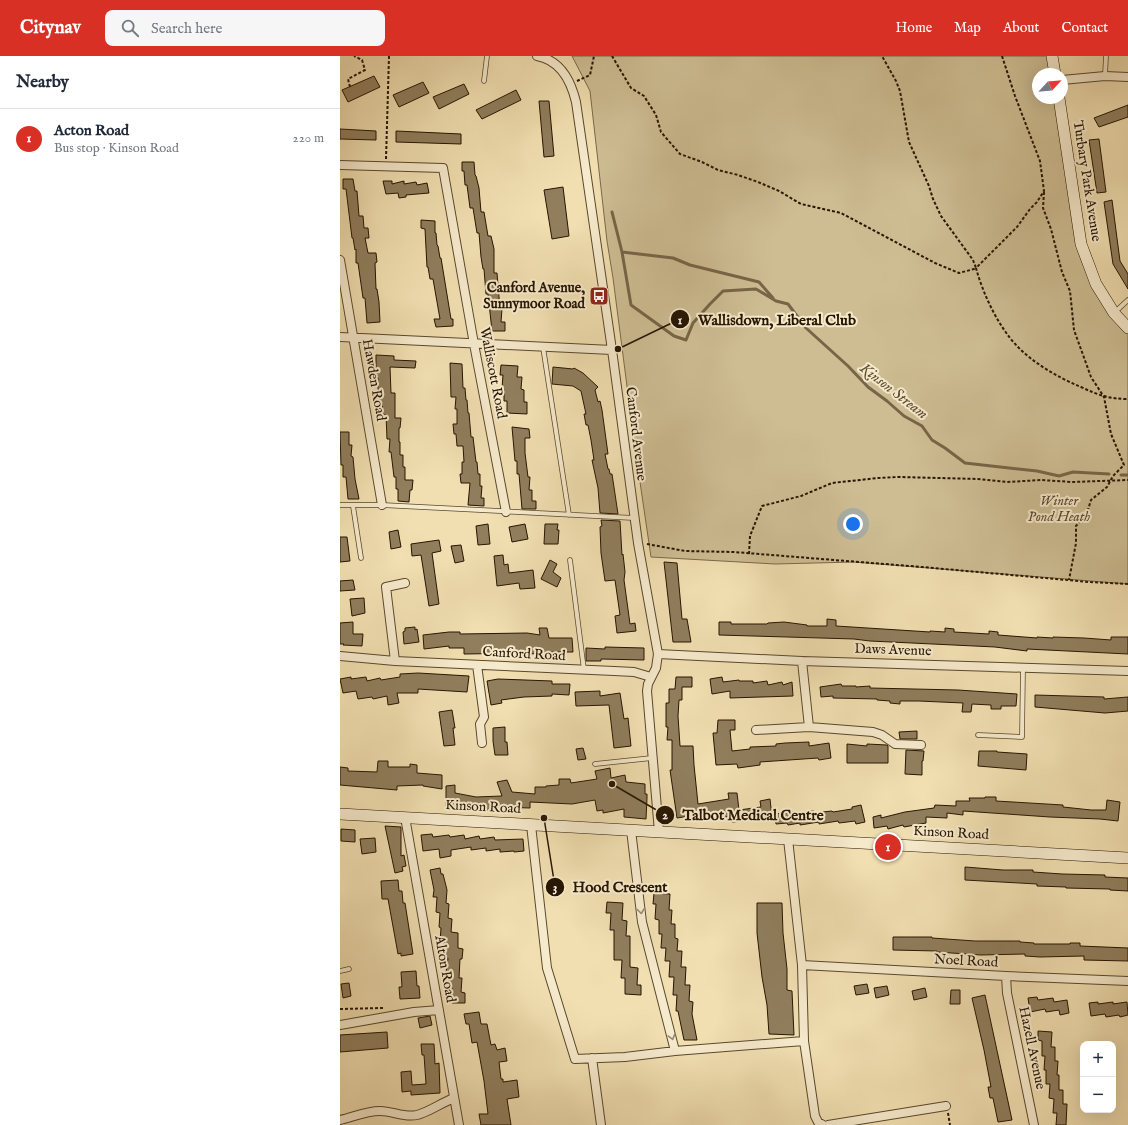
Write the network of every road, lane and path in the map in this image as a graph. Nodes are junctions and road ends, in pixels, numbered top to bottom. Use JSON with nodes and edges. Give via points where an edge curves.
{"nodes":[{"id":1,"x":354,"y":56,"type":"edge"},
{"id":2,"x":389,"y":56,"type":"edge"},
{"id":3,"x":487,"y":56,"type":"edge"},
{"id":4,"x":538,"y":56,"type":"edge"},
{"id":5,"x":594,"y":56,"type":"edge"},
{"id":6,"x":612,"y":56,"type":"edge"},
{"id":7,"x":882,"y":56,"type":"edge"},
{"id":8,"x":1002,"y":56,"type":"edge"},
{"id":9,"x":1052,"y":56,"type":"edge"},
{"id":10,"x":1106,"y":56,"type":"edge"},
{"id":11,"x":1054,"y":68,"type":"edge"},
{"id":12,"x":1105,"y":76,"type":"junction"},
{"id":13,"x":1128,"y":78,"type":"edge"},
{"id":14,"x":1068,"y":79,"type":"edge"},
{"id":15,"x":484,"y":81,"type":"dead end"},
{"id":16,"x":571,"y":84,"type":"junction"},
{"id":17,"x":350,"y":87,"type":"dead end"},
{"id":18,"x":1059,"y":104,"type":"edge"},
{"id":19,"x":340,"y":165,"type":"edge"},
{"id":20,"x":386,"y":166,"type":"junction"},
{"id":21,"x":1044,"y":191,"type":"junction"},
{"id":22,"x":340,"y":260,"type":"edge"},
{"id":23,"x":976,"y":268,"type":"junction"},
{"id":24,"x":1128,"y":300,"type":"edge"},
{"id":25,"x":1114,"y":313,"type":"junction"},
{"id":26,"x":1128,"y":328,"type":"edge"},
{"id":27,"x":340,"y":337,"type":"edge"},
{"id":28,"x":353,"y":337,"type":"junction"},
{"id":29,"x":474,"y":344,"type":"junction"},
{"id":30,"x":543,"y":347,"type":"junction"},
{"id":31,"x":612,"y":350,"type":"junction"},
{"id":32,"x":1104,"y":397,"type":"junction"},
{"id":33,"x":1128,"y":399,"type":"edge"},
{"id":34,"x":1111,"y":480,"type":"junction"},
{"id":35,"x":1128,"y":480,"type":"edge"},
{"id":36,"x":340,"y":505,"type":"edge"},
{"id":37,"x":382,"y":505,"type":"junction"},
{"id":38,"x":353,"y":506,"type":"junction"},
{"id":39,"x":506,"y":512,"type":"junction"},
{"id":40,"x":569,"y":515,"type":"junction"},
{"id":41,"x":634,"y":518,"type":"junction"},
{"id":42,"x":638,"y":543,"type":"junction"},
{"id":43,"x":748,"y":554,"type":"junction"},
{"id":44,"x":361,"y":558,"type":"dead end"},
{"id":45,"x":570,"y":560,"type":"dead end"},
{"id":46,"x":1069,"y":580,"type":"junction"},
{"id":47,"x":405,"y":583,"type":"dead end"},
{"id":48,"x":1128,"y":584,"type":"edge"},
{"id":49,"x":658,"y":654,"type":"junction"},
{"id":50,"x":340,"y":656,"type":"edge"},
{"id":51,"x":802,"y":660,"type":"junction"},
{"id":52,"x":395,"y":661,"type":"junction"},
{"id":53,"x":477,"y":665,"type":"junction"},
{"id":54,"x":1023,"y":667,"type":"junction"},
{"id":55,"x":584,"y":670,"type":"junction"},
{"id":56,"x":1128,"y":671,"type":"edge"},
{"id":57,"x":652,"y":677,"type":"junction"},
{"id":58,"x":809,"y":727,"type":"junction"},
{"id":59,"x":756,"y":730,"type":"dead end"},
{"id":60,"x":978,"y":735,"type":"dead end"},
{"id":61,"x":482,"y":743,"type":"dead end"},
{"id":62,"x":921,"y":745,"type":"dead end"},
{"id":63,"x":652,"y":758,"type":"junction"},
{"id":64,"x":595,"y":764,"type":"dead end"},
{"id":65,"x":340,"y":814,"type":"edge"},
{"id":66,"x":405,"y":818,"type":"junction"},
{"id":67,"x":531,"y":824,"type":"junction"},
{"id":68,"x":631,"y":830,"type":"junction"},
{"id":69,"x":659,"y":832,"type":"junction"},
{"id":70,"x":788,"y":838,"type":"junction"},
{"id":71,"x":1128,"y":858,"type":"edge"},
{"id":72,"x":802,"y":965,"type":"junction"},
{"id":73,"x":349,"y":969,"type":"dead end"},
{"id":74,"x":340,"y":971,"type":"edge"},
{"id":75,"x":1006,"y":976,"type":"junction"},
{"id":76,"x":1128,"y":982,"type":"edge"},
{"id":77,"x":439,"y":1010,"type":"junction"},
{"id":78,"x":340,"y":1025,"type":"edge"},
{"id":79,"x":804,"y":1041,"type":"junction"},
{"id":80,"x":675,"y":1051,"type":"junction"},
{"id":81,"x":592,"y":1058,"type":"junction"},
{"id":82,"x":454,"y":1098,"type":"junction"},
{"id":83,"x":946,"y":1106,"type":"dead end"},
{"id":84,"x":340,"y":1120,"type":"edge"},
{"id":85,"x":459,"y":1125,"type":"edge"},
{"id":86,"x":601,"y":1125,"type":"edge"},
{"id":87,"x":823,"y":1125,"type":"edge"},
{"id":88,"x":828,"y":1125,"type":"edge"},
{"id":89,"x":1034,"y":1125,"type":"edge"}],
"edges":[{"from":1,"to":17,"type":"path","via":[[362,60],[365,70],[348,79]]},
{"from":2,"to":20,"type":"path"},
{"from":3,"to":15,"type":"lane"},
{"from":4,"to":16,"type":"street","name":"Canford Avenue","via":[[559,67]]},
{"from":5,"to":16,"type":"path","via":[[590,74]]},
{"from":6,"to":23,"type":"path","via":[[631,88],[644,96],[656,115],[662,132],[680,154],[718,170],[758,182],[801,204],[841,213],[916,254],[960,273]]},
{"from":7,"to":23,"type":"path","via":[[900,91],[909,142],[930,186],[933,199],[941,216]]},
{"from":8,"to":21,"type":"path","via":[[1040,161]]},
{"from":9,"to":11,"type":"street"},
{"from":10,"to":12,"type":"lane"},
{"from":12,"to":13,"type":"street"},
{"from":12,"to":14,"type":"street"},
{"from":16,"to":31,"type":"street","name":"Canford Avenue","via":[[576,102]]},
{"from":18,"to":25,"type":"street","name":"Turbary Park Avenue","via":[[1081,244],[1096,284]]},
{"from":19,"to":20,"type":"street"},
{"from":20,"to":29,"type":"street","name":"Walliscott Road","via":[[443,168]]},
{"from":21,"to":23,"type":"path","via":[[1017,227]]},
{"from":21,"to":32,"type":"path","via":[[1043,208],[1070,291],[1074,330],[1091,377]]},
{"from":22,"to":28,"type":"street","name":"Hawden Road"},
{"from":23,"to":32,"type":"path","via":[[981,287],[1006,332],[1017,346],[1064,380]]},
{"from":24,"to":25,"type":"lane"},
{"from":25,"to":26,"type":"street","name":"Turbary Park Avenue"},
{"from":27,"to":28,"type":"street"},
{"from":28,"to":29,"type":"street"},
{"from":28,"to":37,"type":"street","name":"Hawden Road"},
{"from":29,"to":30,"type":"street"},
{"from":29,"to":39,"type":"street","name":"Walliscott Road"},
{"from":30,"to":31,"type":"street"},
{"from":30,"to":40,"type":"lane"},
{"from":31,"to":41,"type":"street","name":"Canford Avenue"},
{"from":32,"to":33,"type":"path"},
{"from":32,"to":34,"type":"path","via":[[1111,434],[1124,465]]},
{"from":34,"to":35,"type":"path"},
{"from":34,"to":43,"type":"path","via":[[1007,482],[898,477],[832,483],[801,496],[762,506],[750,536]]},
{"from":34,"to":46,"type":"path","via":[[1107,487],[1090,500],[1087,513],[1076,526],[1076,543]]},
{"from":36,"to":38,"type":"lane"},
{"from":37,"to":38,"type":"lane"},
{"from":37,"to":39,"type":"lane"},
{"from":38,"to":44,"type":"lane"},
{"from":39,"to":40,"type":"lane"},
{"from":40,"to":41,"type":"lane"},
{"from":41,"to":42,"type":"street","name":"Canford Avenue"},
{"from":42,"to":43,"type":"path","via":[[685,551]]},
{"from":42,"to":49,"type":"street","name":"Canford Avenue"},
{"from":43,"to":46,"type":"path"},
{"from":45,"to":55,"type":"lane"},
{"from":46,"to":48,"type":"path"},
{"from":47,"to":52,"type":"street","via":[[386,587]]},
{"from":49,"to":51,"type":"street","name":"Daws Avenue"},
{"from":49,"to":57,"type":"street","name":"Canford Avenue"},
{"from":50,"to":52,"type":"street","name":"Canford Road"},
{"from":51,"to":54,"type":"street","name":"Daws Avenue"},
{"from":51,"to":58,"type":"street"},
{"from":52,"to":53,"type":"street","name":"Canford Road"},
{"from":53,"to":55,"type":"street","name":"Canford Road"},
{"from":53,"to":61,"type":"street","via":[[484,717],[480,724]]},
{"from":54,"to":56,"type":"street","name":"Daws Avenue"},
{"from":54,"to":60,"type":"lane","via":[[1022,737]]},
{"from":55,"to":57,"type":"street","name":"Canford Road","via":[[634,672]]},
{"from":57,"to":63,"type":"street","name":"Canford Avenue","via":[[647,691]]},
{"from":58,"to":59,"type":"street"},
{"from":58,"to":62,"type":"street","via":[[873,732],[895,744]]},
{"from":63,"to":64,"type":"lane"},
{"from":63,"to":69,"type":"street","name":"Canford Avenue"},
{"from":65,"to":66,"type":"street","name":"Kinson Road"},
{"from":66,"to":67,"type":"street","name":"Kinson Road"},
{"from":66,"to":77,"type":"street","name":"Alton Road"},
{"from":67,"to":68,"type":"street","name":"Kinson Road"},
{"from":67,"to":81,"type":"street","via":[[547,968],[574,1059]]},
{"from":68,"to":69,"type":"street","name":"Kinson Road"},
{"from":68,"to":80,"type":"street","one_way":true,"via":[[642,922]]},
{"from":69,"to":70,"type":"street","name":"Kinson Road"},
{"from":70,"to":71,"type":"street","name":"Kinson Road"},
{"from":70,"to":72,"type":"street"},
{"from":72,"to":75,"type":"street","name":"Noel Road"},
{"from":72,"to":79,"type":"street"},
{"from":73,"to":74,"type":"lane"},
{"from":75,"to":76,"type":"street","name":"Noel Road"},
{"from":75,"to":89,"type":"street","name":"Hazell Avenue","via":[[1007,993]]},
{"from":77,"to":78,"type":"street"},
{"from":77,"to":82,"type":"street","name":"Alton Road"},
{"from":79,"to":80,"type":"street"},
{"from":79,"to":87,"type":"street","via":[[815,1116]]},
{"from":80,"to":81,"type":"street"},
{"from":81,"to":86,"type":"street"},
{"from":82,"to":84,"type":"street","via":[[418,1115],[403,1116],[389,1111],[372,1111]]},
{"from":82,"to":85,"type":"street","name":"Alton Road"},
{"from":83,"to":88,"type":"street"}]}
